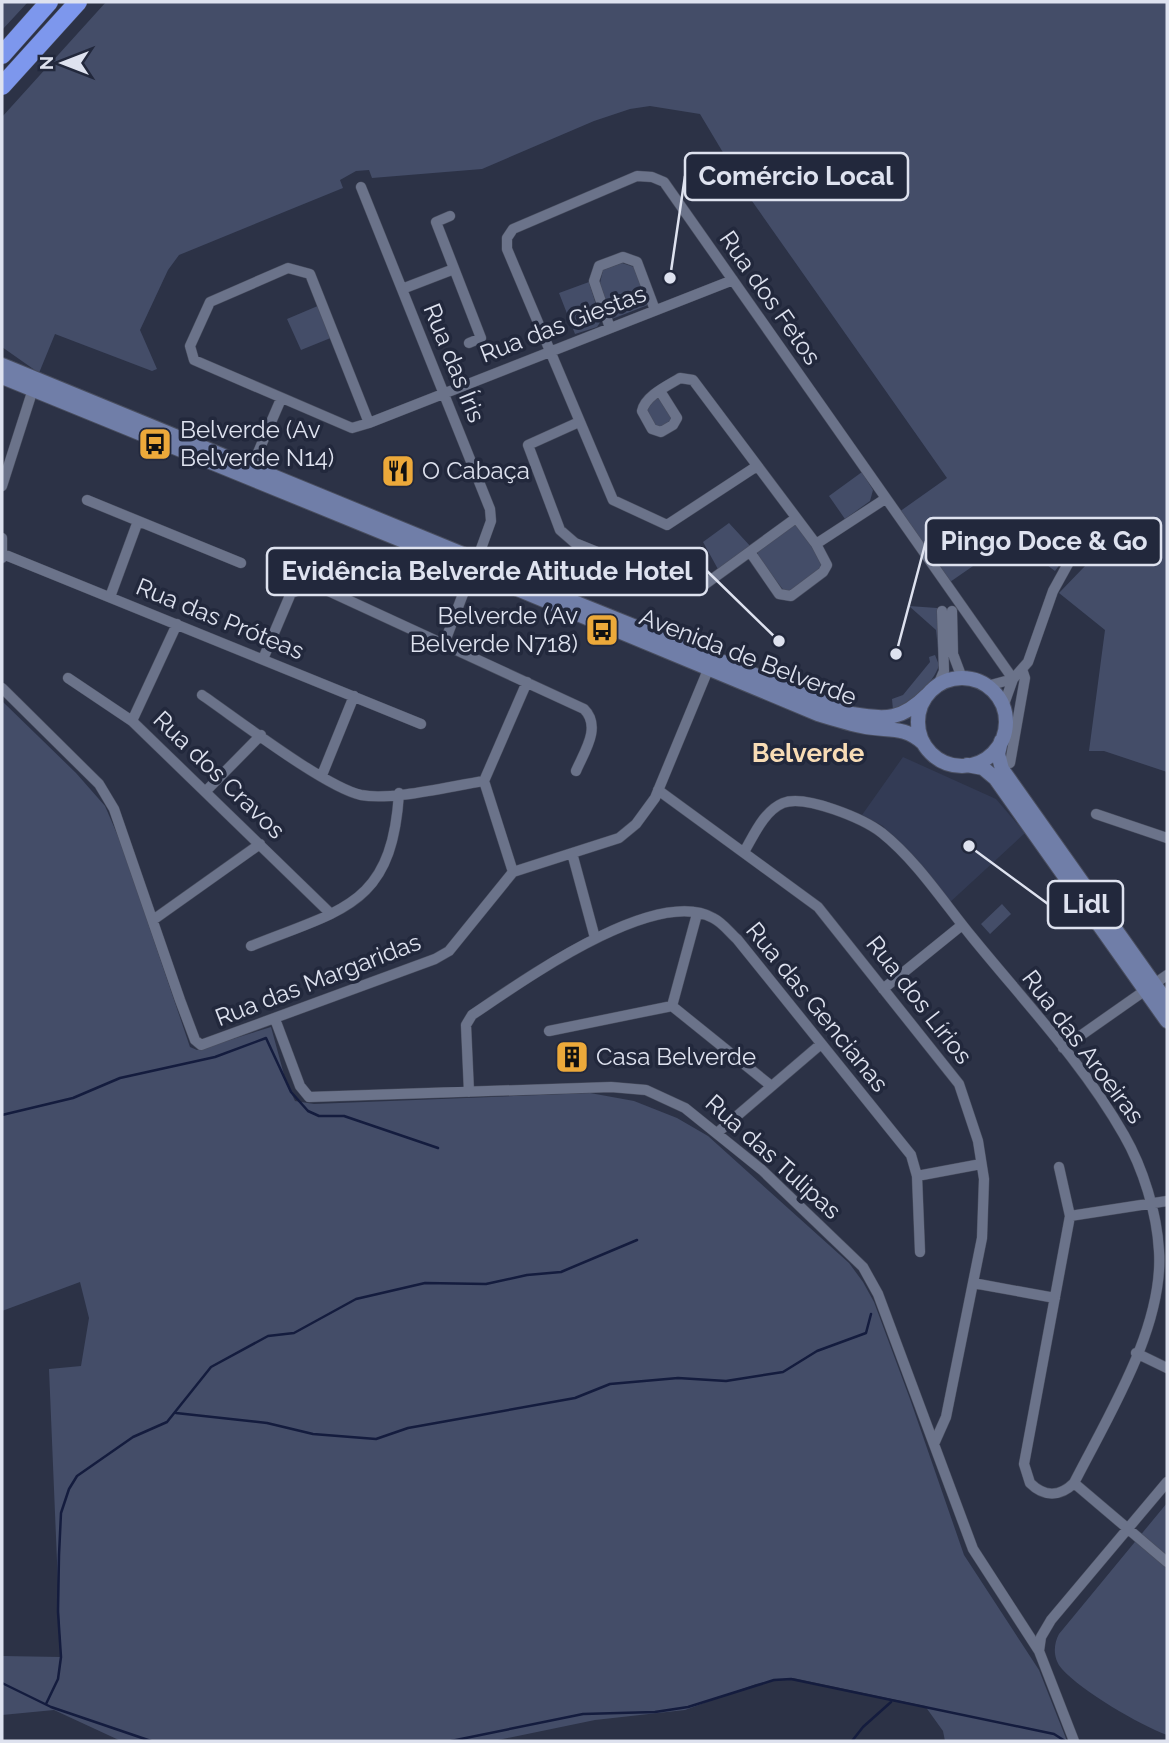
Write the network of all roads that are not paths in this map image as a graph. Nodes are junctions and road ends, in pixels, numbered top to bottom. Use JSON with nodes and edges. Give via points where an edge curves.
{"nodes":[{"id":1,"x":49,"y":2,"type":"edge"},
{"id":2,"x":78,"y":2,"type":"edge"},
{"id":3,"x":2,"y":55,"type":"edge"},
{"id":4,"x":2,"y":86,"type":"edge"},
{"id":5,"x":361,"y":187,"type":"dead end"},
{"id":6,"x":450,"y":216,"type":"dead end"},
{"id":7,"x":454,"y":269,"type":"junction"},
{"id":8,"x":733,"y":280,"type":"junction"},
{"id":9,"x":402,"y":289,"type":"junction"},
{"id":10,"x":655,"y":310,"type":"junction"},
{"id":11,"x":610,"y":328,"type":"junction"},
{"id":12,"x":468,"y":343,"type":"dead end"},
{"id":13,"x":548,"y":352,"type":"junction"},
{"id":14,"x":2,"y":365,"type":"edge"},
{"id":15,"x":2,"y":377,"type":"edge"},
{"id":16,"x":34,"y":385,"type":"junction"},
{"id":17,"x":660,"y":391,"type":"dead end"},
{"id":18,"x":444,"y":393,"type":"junction"},
{"id":19,"x":281,"y":399,"type":"junction"},
{"id":20,"x":579,"y":422,"type":"junction"},
{"id":21,"x":369,"y":423,"type":"junction"},
{"id":22,"x":757,"y":466,"type":"junction"},
{"id":23,"x":249,"y":473,"type":"junction"},
{"id":24,"x":2,"y":486,"type":"edge"},
{"id":25,"x":885,"y":499,"type":"junction"},
{"id":26,"x":87,"y":500,"type":"dead end"},
{"id":27,"x":796,"y":519,"type":"junction"},
{"id":28,"x":138,"y":521,"type":"junction"},
{"id":29,"x":1100,"y":532,"type":"dead end"},
{"id":30,"x":2,"y":538,"type":"edge"},
{"id":31,"x":816,"y":544,"type":"junction"},
{"id":32,"x":750,"y":552,"type":"junction"},
{"id":33,"x":2,"y":556,"type":"edge"},
{"id":34,"x":241,"y":563,"type":"dead end"},
{"id":35,"x":474,"y":565,"type":"junction"},
{"id":36,"x":110,"y":597,"type":"junction"},
{"id":37,"x":177,"y":624,"type":"junction"},
{"id":38,"x":443,"y":644,"type":"junction"},
{"id":39,"x":263,"y":659,"type":"junction"},
{"id":40,"x":711,"y":663,"type":"junction"},
{"id":41,"x":1022,"y":669,"type":"junction"},
{"id":42,"x":68,"y":678,"type":"dead end"},
{"id":43,"x":962,"y":678,"type":"junction"},
{"id":44,"x":1013,"y":679,"type":"junction"},
{"id":45,"x":527,"y":682,"type":"junction"},
{"id":46,"x":938,"y":685,"type":"junction"},
{"id":47,"x":987,"y":686,"type":"junction"},
{"id":48,"x":2,"y":688,"type":"edge"},
{"id":49,"x":202,"y":695,"type":"dead end"},
{"id":50,"x":927,"y":695,"type":"junction"},
{"id":51,"x":354,"y":696,"type":"junction"},
{"id":52,"x":1003,"y":707,"type":"junction"},
{"id":53,"x":132,"y":721,"type":"junction"},
{"id":54,"x":421,"y":724,"type":"dead end"},
{"id":55,"x":261,"y":735,"type":"junction"},
{"id":56,"x":1001,"y":741,"type":"junction"},
{"id":57,"x":923,"y":743,"type":"junction"},
{"id":58,"x":1010,"y":763,"type":"dead end"},
{"id":59,"x":967,"y":765,"type":"junction"},
{"id":60,"x":576,"y":771,"type":"dead end"},
{"id":61,"x":322,"y":775,"type":"junction"},
{"id":62,"x":484,"y":781,"type":"junction"},
{"id":63,"x":659,"y":790,"type":"junction"},
{"id":64,"x":206,"y":791,"type":"junction"},
{"id":65,"x":399,"y":793,"type":"junction"},
{"id":66,"x":1096,"y":814,"type":"dead end"},
{"id":67,"x":1167,"y":838,"type":"edge"},
{"id":68,"x":260,"y":844,"type":"junction"},
{"id":69,"x":744,"y":852,"type":"junction"},
{"id":70,"x":572,"y":853,"type":"junction"},
{"id":71,"x":513,"y":872,"type":"junction"},
{"id":72,"x":331,"y":914,"type":"junction"},
{"id":73,"x":697,"y":914,"type":"junction"},
{"id":74,"x":153,"y":920,"type":"junction"},
{"id":75,"x":962,"y":925,"type":"junction"},
{"id":76,"x":595,"y":938,"type":"junction"},
{"id":77,"x":251,"y":946,"type":"dead end"},
{"id":78,"x":1167,"y":975,"type":"edge"},
{"id":79,"x":1150,"y":986,"type":"junction"},
{"id":80,"x":883,"y":989,"type":"junction"},
{"id":81,"x":1167,"y":1002,"type":"edge"},
{"id":82,"x":672,"y":1006,"type":"junction"},
{"id":83,"x":275,"y":1019,"type":"junction"},
{"id":84,"x":1167,"y":1021,"type":"edge"},
{"id":85,"x":550,"y":1031,"type":"dead end"},
{"id":86,"x":821,"y":1044,"type":"junction"},
{"id":87,"x":1063,"y":1048,"type":"junction"},
{"id":88,"x":770,"y":1085,"type":"junction"},
{"id":89,"x":468,"y":1092,"type":"junction"},
{"id":90,"x":717,"y":1133,"type":"junction"},
{"id":91,"x":981,"y":1164,"type":"junction"},
{"id":92,"x":1059,"y":1167,"type":"dead end"},
{"id":93,"x":917,"y":1175,"type":"junction"},
{"id":94,"x":1167,"y":1201,"type":"edge"},
{"id":95,"x":1149,"y":1203,"type":"junction"},
{"id":96,"x":1070,"y":1216,"type":"junction"},
{"id":97,"x":920,"y":1252,"type":"dead end"},
{"id":98,"x":973,"y":1283,"type":"junction"},
{"id":99,"x":1055,"y":1298,"type":"junction"},
{"id":100,"x":1136,"y":1353,"type":"junction"},
{"id":101,"x":1167,"y":1368,"type":"edge"},
{"id":102,"x":934,"y":1444,"type":"junction"},
{"id":103,"x":1074,"y":1482,"type":"junction"},
{"id":104,"x":1167,"y":1482,"type":"edge"},
{"id":105,"x":1129,"y":1529,"type":"junction"},
{"id":106,"x":1167,"y":1562,"type":"edge"},
{"id":107,"x":1039,"y":1651,"type":"junction"},
{"id":108,"x":1074,"y":1741,"type":"edge"}],
"edges":[{"from":1,"to":3,"type":"highway"},
{"from":2,"to":4,"type":"highway"},
{"from":5,"to":9,"type":"street","name":"Rua das Íris"},
{"from":6,"to":7,"type":"street","via":[[436,222]]},
{"from":7,"to":9,"type":"street"},
{"from":7,"to":12,"type":"street","via":[[481,338]]},
{"from":8,"to":10,"type":"street","name":"Rua das Giestas"},
{"from":8,"to":13,"type":"street","name":"Rua dos Fetos","via":[[667,185],[637,176],[516,227],[509,235],[507,250]]},
{"from":8,"to":25,"type":"street","name":"Rua dos Fetos"},
{"from":9,"to":18,"type":"street","name":"Rua das Íris"},
{"from":10,"to":11,"type":"street","name":"Rua das Giestas"},
{"from":10,"to":11,"type":"street","via":[[637,262],[623,257],[599,266],[594,281]]},
{"from":11,"to":13,"type":"street","name":"Rua das Giestas"},
{"from":13,"to":18,"type":"street","name":"Rua das Giestas"},
{"from":13,"to":20,"type":"street"},
{"from":14,"to":16,"type":"main road","name":"Avenida de Belverde"},
{"from":15,"to":16,"type":"main road","name":"Avenida de Belverde"},
{"from":16,"to":23,"type":"main road","name":"Avenida de Belverde"},
{"from":16,"to":24,"type":"street"},
{"from":17,"to":22,"type":"street","via":[[680,378],[693,380]]},
{"from":18,"to":21,"type":"street","name":"Rua das Giestas"},
{"from":18,"to":35,"type":"street","name":"Rua das Íris","via":[[491,515]]},
{"from":19,"to":21,"type":"street","via":[[345,427]]},
{"from":19,"to":21,"type":"street","via":[[197,362],[190,345],[212,300],[291,268],[315,279]]},
{"from":19,"to":23,"type":"street"},
{"from":20,"to":22,"type":"street","via":[[613,500],[660,524],[675,523]]},
{"from":20,"to":32,"type":"street","via":[[528,445],[565,537],[691,590]]},
{"from":22,"to":27,"type":"street"},
{"from":23,"to":35,"type":"main road","name":"Avenida de Belverde"},
{"from":25,"to":31,"type":"street"},
{"from":25,"to":44,"type":"street","name":"Rua dos Fetos"},
{"from":26,"to":28,"type":"street"},
{"from":27,"to":31,"type":"street"},
{"from":27,"to":32,"type":"street"},
{"from":28,"to":34,"type":"street"},
{"from":28,"to":36,"type":"street"},
{"from":29,"to":41,"type":"street","via":[[1074,553],[1053,591]]},
{"from":30,"to":33,"type":"street"},
{"from":31,"to":32,"type":"street","via":[[827,561],[825,569],[788,596],[779,594]]},
{"from":33,"to":36,"type":"street","name":"Rua das Próteas"},
{"from":35,"to":38,"type":"street","name":"Rua das Íris"},
{"from":35,"to":40,"type":"main road","name":"Avenida de Belverde"},
{"from":36,"to":37,"type":"street","name":"Rua das Próteas"},
{"from":37,"to":39,"type":"street","name":"Rua das Próteas"},
{"from":37,"to":53,"type":"street"},
{"from":38,"to":39,"type":"street","via":[[324,589],[307,587],[291,593]]},
{"from":38,"to":45,"type":"street"},
{"from":39,"to":51,"type":"street","name":"Rua das Próteas"},
{"from":40,"to":50,"type":"main road","name":"Avenida de Belverde","via":[[873,718],[911,711]]},
{"from":40,"to":57,"type":"main road","name":"Avenida de Belverde","via":[[818,713],[847,723],[905,730]]},
{"from":40,"to":63,"type":"street"},
{"from":41,"to":44,"type":"street"},
{"from":41,"to":58,"type":"street","via":[[1025,678]]},
{"from":42,"to":53,"type":"street","name":"Rua dos Cravos"},
{"from":43,"to":46,"type":"main road"},
{"from":43,"to":46,"type":"street","via":[[953,654],[947,611],[944,671]]},
{"from":43,"to":47,"type":"main road"},
{"from":44,"to":47,"type":"street"},
{"from":44,"to":52,"type":"street"},
{"from":45,"to":60,"type":"street","via":[[591,716],[592,733]]},
{"from":45,"to":62,"type":"street"},
{"from":46,"to":50,"type":"main road"},
{"from":47,"to":52,"type":"main road"},
{"from":48,"to":74,"type":"street","via":[[99,785],[114,809]]},
{"from":49,"to":55,"type":"street"},
{"from":50,"to":57,"type":"main road","via":[[918,719]]},
{"from":51,"to":54,"type":"street","name":"Rua das Próteas"},
{"from":51,"to":61,"type":"street"},
{"from":52,"to":56,"type":"main road"},
{"from":53,"to":64,"type":"street","name":"Rua dos Cravos"},
{"from":55,"to":61,"type":"street"},
{"from":55,"to":64,"type":"street"},
{"from":56,"to":59,"type":"main road","via":[[987,757]]},
{"from":56,"to":79,"type":"main road","via":[[1002,769]]},
{"from":57,"to":59,"type":"main road","via":[[942,761]]},
{"from":59,"to":79,"type":"main road","via":[[983,768],[995,778]]},
{"from":61,"to":65,"type":"street","via":[[362,794]]},
{"from":62,"to":65,"type":"street"},
{"from":62,"to":71,"type":"street"},
{"from":63,"to":69,"type":"street","name":"Rua dos Lírios"},
{"from":63,"to":70,"type":"street","via":[[636,824],[618,838]]},
{"from":64,"to":68,"type":"street","name":"Rua dos Cravos"},
{"from":65,"to":72,"type":"street","via":[[397,832],[387,863],[357,899]]},
{"from":66,"to":67,"type":"street"},
{"from":68,"to":72,"type":"street","name":"Rua dos Cravos"},
{"from":68,"to":74,"type":"street"},
{"from":69,"to":75,"type":"street","name":"Rua das Aroeiras","via":[[770,811],[785,802],[806,800],[881,832]]},
{"from":69,"to":80,"type":"street","name":"Rua dos Lírios","via":[[818,907]]},
{"from":70,"to":71,"type":"street"},
{"from":70,"to":76,"type":"street"},
{"from":71,"to":83,"type":"street","name":"Rua das Margaridas","via":[[449,951]]},
{"from":72,"to":77,"type":"street"},
{"from":73,"to":76,"type":"street","name":"Rua das Gencianas","via":[[664,913]]},
{"from":73,"to":82,"type":"street"},
{"from":73,"to":86,"type":"street","name":"Rua das Gencianas","via":[[713,917],[737,939]]},
{"from":74,"to":83,"type":"street","name":"Rua das Margaridas","via":[[195,1040],[201,1045]]},
{"from":75,"to":80,"type":"street"},
{"from":75,"to":87,"type":"street","name":"Rua das Aroeiras"},
{"from":76,"to":89,"type":"street","name":"Rua das Gencianas","via":[[472,1016],[466,1025]]},
{"from":78,"to":79,"type":"street"},
{"from":79,"to":81,"type":"main road"},
{"from":79,"to":84,"type":"main road"},
{"from":79,"to":87,"type":"street"},
{"from":80,"to":91,"type":"street","name":"Rua dos Lírios","via":[[959,1084]]},
{"from":82,"to":85,"type":"street"},
{"from":82,"to":88,"type":"street"},
{"from":83,"to":89,"type":"street","name":"Rua das Tulipas","via":[[300,1086],[309,1097]]},
{"from":86,"to":88,"type":"street"},
{"from":86,"to":93,"type":"street","name":"Rua das Gencianas","via":[[911,1155]]},
{"from":87,"to":95,"type":"street","name":"Rua das Aroeiras","via":[[1124,1135]]},
{"from":88,"to":90,"type":"street"},
{"from":89,"to":90,"type":"street","name":"Rua das Tulipas","via":[[646,1090],[685,1108]]},
{"from":90,"to":102,"type":"street","name":"Rua das Tulipas","via":[[863,1268],[878,1294]]},
{"from":91,"to":93,"type":"street"},
{"from":91,"to":98,"type":"street","name":"Rua dos Lírios","via":[[982,1238]]},
{"from":92,"to":96,"type":"street"},
{"from":93,"to":97,"type":"street","name":"Rua das Gencianas"},
{"from":94,"to":95,"type":"street"},
{"from":95,"to":96,"type":"street"},
{"from":95,"to":100,"type":"street","name":"Rua das Aroeiras","via":[[1159,1271],[1151,1316]]},
{"from":96,"to":99,"type":"street"},
{"from":98,"to":99,"type":"street"},
{"from":98,"to":102,"type":"street","name":"Rua dos Lírios","via":[[946,1417]]},
{"from":99,"to":103,"type":"street","via":[[1024,1464],[1030,1482],[1041,1492],[1061,1492]]},
{"from":100,"to":101,"type":"street"},
{"from":100,"to":103,"type":"street","name":"Rua das Aroeiras"},
{"from":102,"to":107,"type":"street","name":"Rua das Tulipas","via":[[973,1549]]},
{"from":103,"to":105,"type":"street"},
{"from":104,"to":105,"type":"street"},
{"from":105,"to":106,"type":"street"},
{"from":105,"to":107,"type":"street","via":[[1051,1620]]},
{"from":107,"to":108,"type":"street","name":"Rua das Tulipas"}]}
